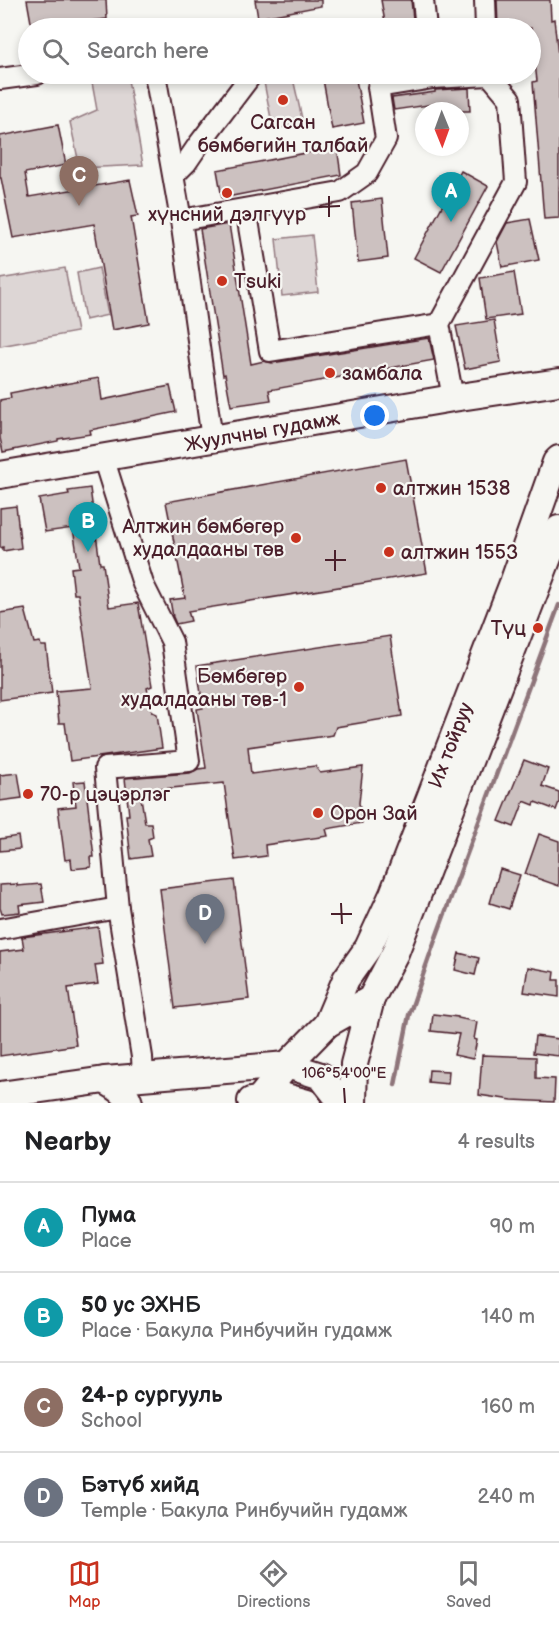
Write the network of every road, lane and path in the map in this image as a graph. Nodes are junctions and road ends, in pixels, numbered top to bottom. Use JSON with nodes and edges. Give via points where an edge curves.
{"nodes":[{"id":1,"x":423,"y":0,"type":"edge"},
{"id":2,"x":484,"y":0,"type":"edge"},
{"id":3,"x":425,"y":18,"type":"edge"},
{"id":4,"x":485,"y":18,"type":"edge"},
{"id":5,"x":18,"y":77,"type":"edge"},
{"id":6,"x":0,"y":79,"type":"edge"},
{"id":7,"x":158,"y":84,"type":"edge"},
{"id":8,"x":244,"y":84,"type":"edge"},
{"id":9,"x":393,"y":84,"type":"edge"},
{"id":10,"x":497,"y":84,"type":"edge"},
{"id":11,"x":174,"y":176,"type":"junction"},
{"id":12,"x":246,"y":209,"type":"junction"},
{"id":13,"x":181,"y":220,"type":"junction"},
{"id":14,"x":439,"y":324,"type":"junction"},
{"id":15,"x":559,"y":382,"type":"edge"},
{"id":16,"x":453,"y":398,"type":"junction"},
{"id":17,"x":212,"y":439,"type":"junction"},
{"id":18,"x":103,"y":457,"type":"junction"},
{"id":19,"x":559,"y":459,"type":"edge"},
{"id":20,"x":0,"y":475,"type":"edge"},
{"id":21,"x":559,"y":529,"type":"edge"},
{"id":22,"x":118,"y":908,"type":"junction"},
{"id":23,"x":0,"y":929,"type":"edge"},
{"id":24,"x":371,"y":999,"type":"junction"},
{"id":25,"x":327,"y":1024,"type":"junction"},
{"id":26,"x":287,"y":1065,"type":"junction"},
{"id":27,"x":199,"y":1074,"type":"junction"},
{"id":28,"x":142,"y":1077,"type":"junction"},
{"id":29,"x":105,"y":1080,"type":"junction"},
{"id":30,"x":0,"y":1095,"type":"edge"},
{"id":31,"x":252,"y":1102,"type":"edge"},
{"id":32,"x":129,"y":1103,"type":"edge"},
{"id":33,"x":307,"y":1103,"type":"edge"},
{"id":34,"x":342,"y":1103,"type":"edge"},
{"id":35,"x":353,"y":1103,"type":"edge"}],
"edges":[{"from":1,"to":3,"type":"street"},
{"from":2,"to":4,"type":"street"},
{"from":5,"to":6,"type":"street"},
{"from":7,"to":11,"type":"street"},
{"from":8,"to":11,"type":"street"},
{"from":9,"to":12,"type":"street","via":[[378,87],[386,139],[368,173],[340,192]]},
{"from":10,"to":14,"type":"street","via":[[510,99],[516,182]]},
{"from":11,"to":13,"type":"street"},
{"from":12,"to":13,"type":"street"},
{"from":12,"to":14,"type":"street","via":[[270,351]]},
{"from":13,"to":17,"type":"street"},
{"from":14,"to":16,"type":"street"},
{"from":15,"to":16,"type":"main road","name":"Жуулчны гудамж"},
{"from":16,"to":17,"type":"main road","name":"Жуулчны гудамж"},
{"from":17,"to":18,"type":"main road","name":"Жуулчны гудамж"},
{"from":18,"to":20,"type":"main road","name":"Жуулчны гудамж"},
{"from":18,"to":22,"type":"street","via":[[143,585],[172,642],[189,761],[105,768]]},
{"from":19,"to":25,"type":"main road","name":"Их тойруу","via":[[393,894],[368,948],[346,979]]},
{"from":21,"to":24,"type":"main road","name":"Их тойруу","via":[[396,953]]},
{"from":22,"to":23,"type":"street"},
{"from":22,"to":28,"type":"street"},
{"from":24,"to":25,"type":"main road","name":"Их тойруу"},
{"from":24,"to":35,"type":"main road","via":[[354,1064]]},
{"from":25,"to":26,"type":"main road","name":"Их тойруу"},
{"from":25,"to":27,"type":"main road","via":[[287,1046]]},
{"from":26,"to":27,"type":"main road"},
{"from":26,"to":31,"type":"main road","name":"Их тойруу"},
{"from":26,"to":34,"type":"main road","via":[[321,1076]]},
{"from":27,"to":28,"type":"main road"},
{"from":28,"to":29,"type":"main road"},
{"from":29,"to":30,"type":"main road"},
{"from":29,"to":32,"type":"main road","via":[[122,1091]]},
{"from":31,"to":33,"type":"main road","via":[[286,1097]]}]}
